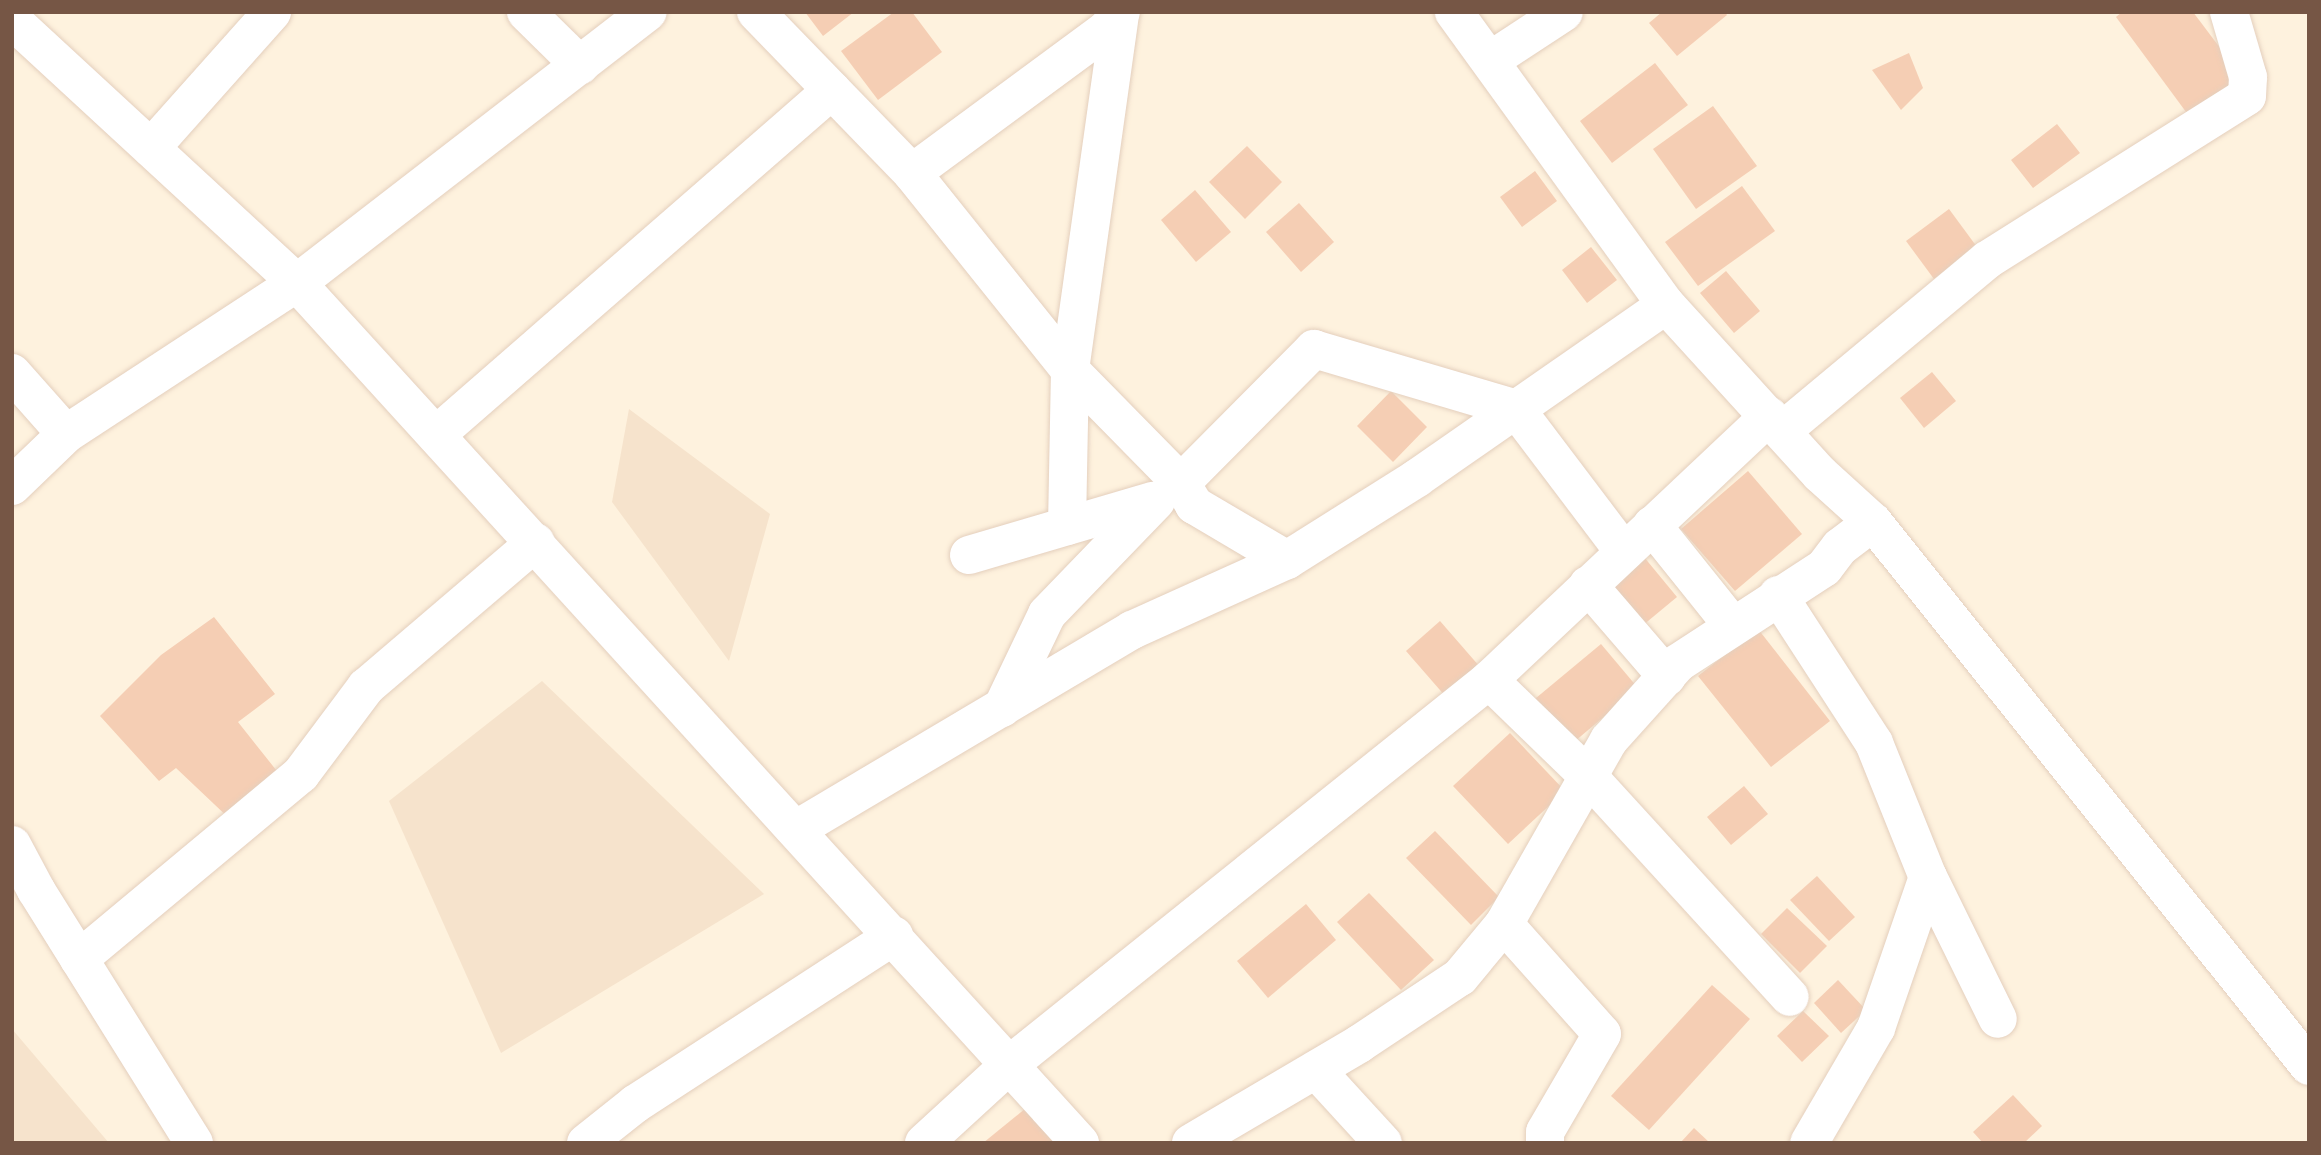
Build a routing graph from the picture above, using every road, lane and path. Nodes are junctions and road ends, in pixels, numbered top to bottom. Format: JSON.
{"nodes":[{"id":1,"x":271,"y":12,"type":"edge"},
{"id":2,"x":526,"y":12,"type":"edge"},
{"id":3,"x":648,"y":12,"type":"edge"},
{"id":4,"x":756,"y":12,"type":"edge"},
{"id":5,"x":1454,"y":12,"type":"edge"},
{"id":6,"x":1564,"y":12,"type":"edge"},
{"id":7,"x":2229,"y":12,"type":"edge"},
{"id":8,"x":1121,"y":13,"type":"edge"},
{"id":9,"x":12,"y":20,"type":"edge"},
{"id":10,"x":1491,"y":60,"type":"junction"},
{"id":11,"x":580,"y":65,"type":"junction"},
{"id":12,"x":832,"y":90,"type":"junction"},
{"id":13,"x":151,"y":148,"type":"junction"},
{"id":14,"x":912,"y":173,"type":"junction"},
{"id":15,"x":297,"y":283,"type":"junction"},
{"id":16,"x":1666,"y":305,"type":"junction"},
{"id":17,"x":1070,"y":370,"type":"junction"},
{"id":18,"x":12,"y":373,"type":"edge"},
{"id":19,"x":1516,"y":409,"type":"junction"},
{"id":20,"x":1775,"y":424,"type":"junction"},
{"id":21,"x":66,"y":434,"type":"junction"},
{"id":22,"x":436,"y":435,"type":"junction"},
{"id":23,"x":12,"y":486,"type":"edge"},
{"id":24,"x":1177,"y":496,"type":"junction"},
{"id":25,"x":1873,"y":522,"type":"junction"},
{"id":26,"x":1652,"y":525,"type":"junction"},
{"id":27,"x":1067,"y":526,"type":"junction"},
{"id":28,"x":536,"y":542,"type":"junction"},
{"id":29,"x":1624,"y":552,"type":"junction"},
{"id":30,"x":969,"y":555,"type":"dead end"},
{"id":31,"x":1287,"y":560,"type":"junction"},
{"id":32,"x":1588,"y":585,"type":"junction"},
{"id":33,"x":1778,"y":595,"type":"junction"},
{"id":34,"x":1732,"y":625,"type":"junction"},
{"id":35,"x":1667,"y":677,"type":"junction"},
{"id":36,"x":1489,"y":680,"type":"junction"},
{"id":37,"x":1002,"y":708,"type":"junction"},
{"id":38,"x":1588,"y":776,"type":"junction"},
{"id":39,"x":797,"y":829,"type":"junction"},
{"id":40,"x":12,"y":845,"type":"edge"},
{"id":41,"x":1928,"y":877,"type":"junction"},
{"id":42,"x":1504,"y":923,"type":"junction"},
{"id":43,"x":894,"y":936,"type":"junction"},
{"id":44,"x":79,"y":959,"type":"junction"},
{"id":45,"x":1790,"y":997,"type":"dead end"},
{"id":46,"x":1998,"y":1019,"type":"dead end"},
{"id":47,"x":1009,"y":1065,"type":"junction"},
{"id":48,"x":2309,"y":1066,"type":"edge"},
{"id":49,"x":1316,"y":1070,"type":"junction"},
{"id":50,"x":194,"y":1143,"type":"edge"},
{"id":51,"x":586,"y":1143,"type":"edge"},
{"id":52,"x":924,"y":1143,"type":"edge"},
{"id":53,"x":1080,"y":1143,"type":"edge"},
{"id":54,"x":1191,"y":1143,"type":"edge"},
{"id":55,"x":1384,"y":1143,"type":"edge"},
{"id":56,"x":1545,"y":1143,"type":"edge"},
{"id":57,"x":1809,"y":1143,"type":"edge"}],
"edges":[{"from":1,"to":13,"type":"street"},
{"from":2,"to":11,"type":"street"},
{"from":3,"to":11,"type":"street"},
{"from":4,"to":12,"type":"street"},
{"from":5,"to":10,"type":"street"},
{"from":6,"to":10,"type":"street"},
{"from":7,"to":20,"type":"street"},
{"from":8,"to":14,"type":"street"},
{"from":8,"to":17,"type":"street"},
{"from":9,"to":13,"type":"street"},
{"from":10,"to":16,"type":"street"},
{"from":11,"to":15,"type":"street"},
{"from":12,"to":14,"type":"street"},
{"from":12,"to":22,"type":"street"},
{"from":13,"to":15,"type":"street"},
{"from":14,"to":17,"type":"street"},
{"from":15,"to":21,"type":"street"},
{"from":15,"to":22,"type":"street"},
{"from":16,"to":19,"type":"street"},
{"from":16,"to":20,"type":"street"},
{"from":17,"to":24,"type":"street"},
{"from":17,"to":27,"type":"street"},
{"from":18,"to":21,"type":"street"},
{"from":19,"to":24,"type":"street"},
{"from":19,"to":29,"type":"street"},
{"from":19,"to":31,"type":"street"},
{"from":20,"to":25,"type":"street"},
{"from":20,"to":26,"type":"street"},
{"from":21,"to":23,"type":"street"},
{"from":22,"to":28,"type":"street"},
{"from":24,"to":27,"type":"street"},
{"from":24,"to":31,"type":"street"},
{"from":24,"to":37,"type":"street"},
{"from":25,"to":33,"type":"street"},
{"from":25,"to":48,"type":"street"},
{"from":26,"to":29,"type":"street"},
{"from":26,"to":34,"type":"street"},
{"from":27,"to":30,"type":"street"},
{"from":28,"to":39,"type":"street"},
{"from":28,"to":44,"type":"street"},
{"from":29,"to":32,"type":"street"},
{"from":31,"to":37,"type":"street"},
{"from":32,"to":35,"type":"street"},
{"from":32,"to":36,"type":"street"},
{"from":33,"to":34,"type":"street"},
{"from":33,"to":41,"type":"street"},
{"from":34,"to":35,"type":"street"},
{"from":35,"to":38,"type":"street"},
{"from":36,"to":38,"type":"street"},
{"from":36,"to":47,"type":"street"},
{"from":37,"to":39,"type":"street"},
{"from":38,"to":42,"type":"street"},
{"from":38,"to":45,"type":"street"},
{"from":39,"to":43,"type":"street"},
{"from":40,"to":44,"type":"street"},
{"from":41,"to":46,"type":"street"},
{"from":41,"to":57,"type":"street"},
{"from":42,"to":49,"type":"street"},
{"from":42,"to":56,"type":"street"},
{"from":43,"to":47,"type":"street"},
{"from":43,"to":51,"type":"street"},
{"from":44,"to":50,"type":"street"},
{"from":47,"to":52,"type":"street"},
{"from":47,"to":53,"type":"street"},
{"from":49,"to":54,"type":"street"},
{"from":49,"to":55,"type":"street"}]}
